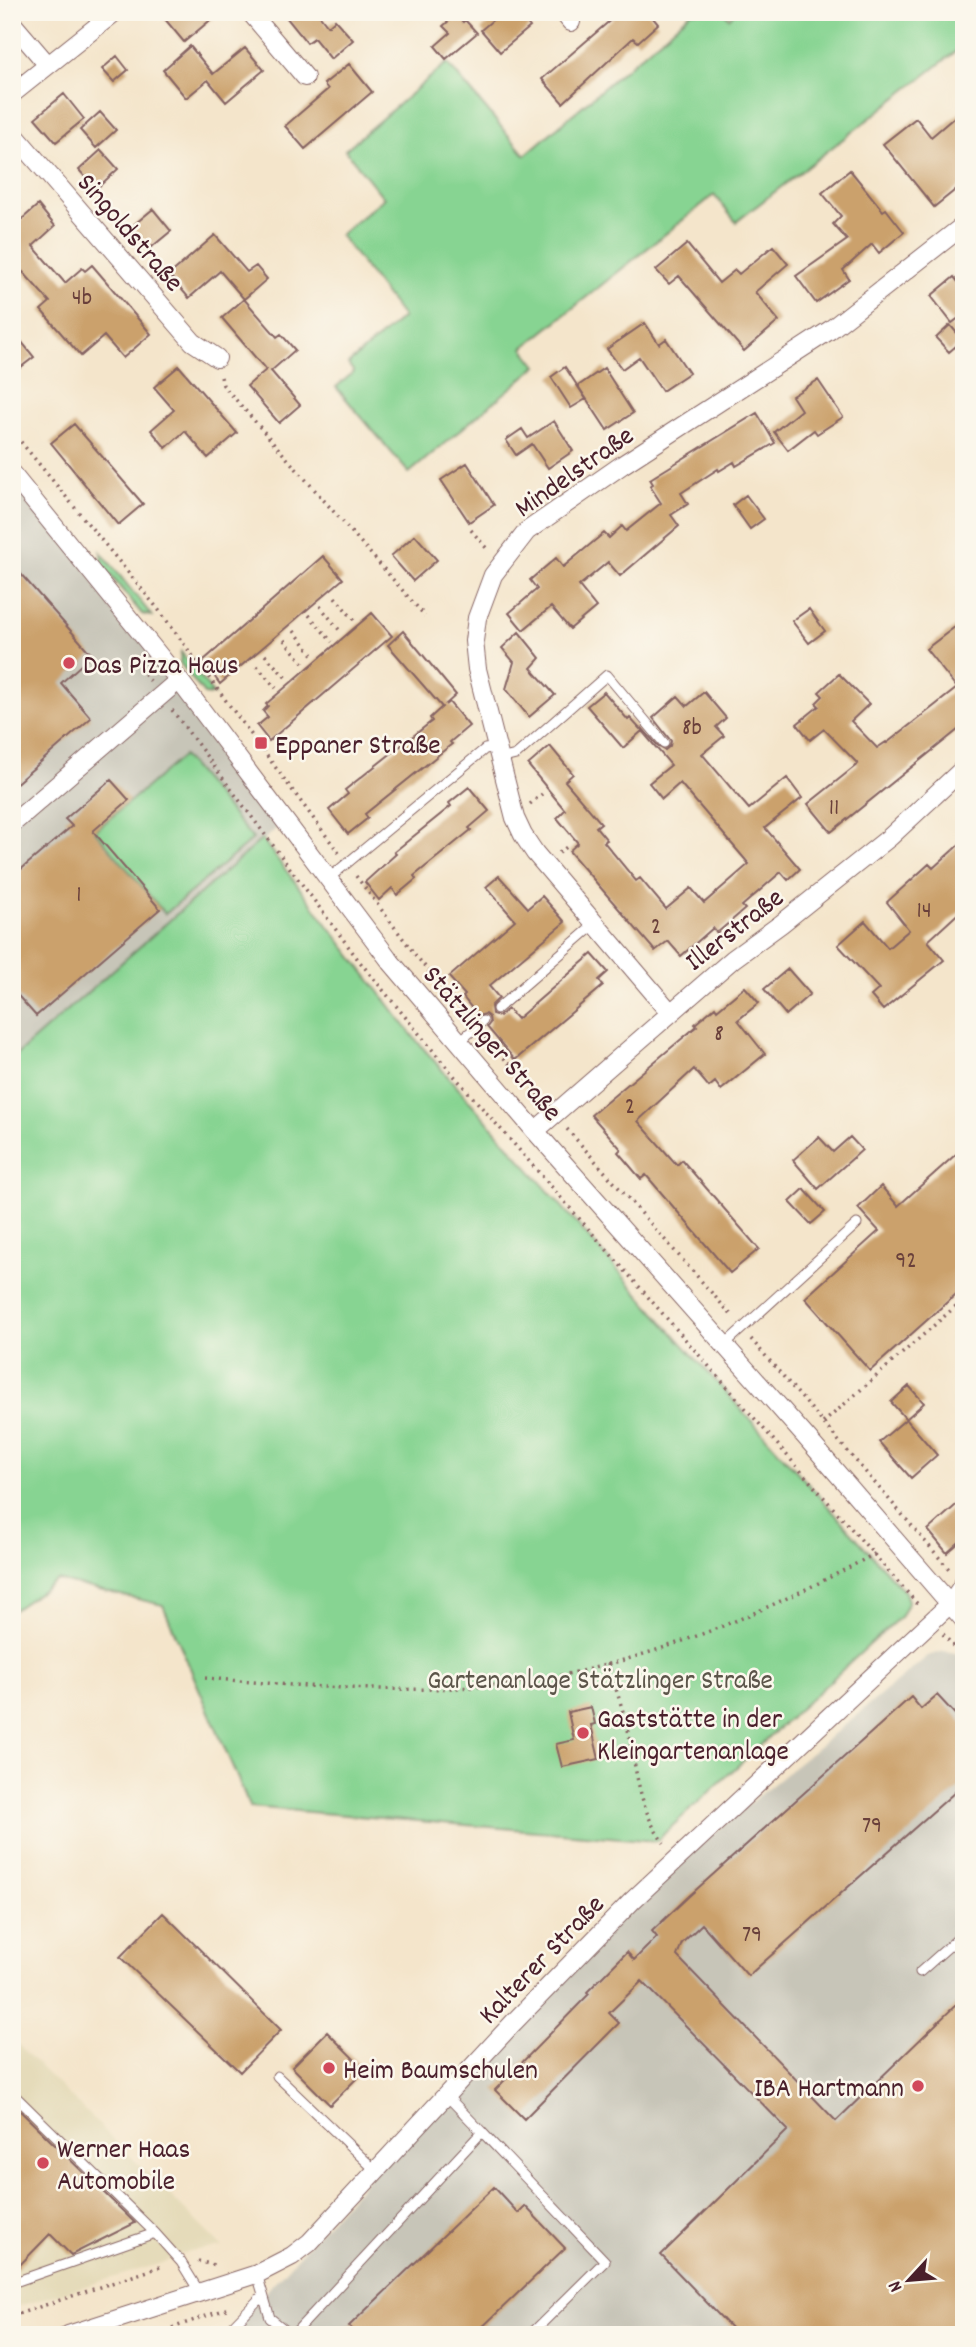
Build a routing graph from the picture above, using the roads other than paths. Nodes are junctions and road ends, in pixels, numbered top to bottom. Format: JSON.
{"nodes":[{"id":1,"x":115,"y":12,"type":"edge"},
{"id":2,"x":250,"y":12,"type":"edge"},
{"id":3,"x":12,"y":23,"type":"edge"},
{"id":4,"x":48,"y":65,"type":"junction"},
{"id":5,"x":305,"y":76,"type":"dead end"},
{"id":6,"x":12,"y":94,"type":"edge"},
{"id":7,"x":12,"y":132,"type":"edge"},
{"id":8,"x":964,"y":225,"type":"edge"},
{"id":9,"x":217,"y":358,"type":"road end"},
{"id":10,"x":12,"y":474,"type":"edge"},
{"id":11,"x":179,"y":680,"type":"junction"},
{"id":12,"x":664,"y":743,"type":"dead end"},
{"id":13,"x":499,"y":753,"type":"junction"},
{"id":14,"x":964,"y":768,"type":"edge"},
{"id":15,"x":12,"y":824,"type":"edge"},
{"id":16,"x":328,"y":879,"type":"junction"},
{"id":17,"x":595,"y":924,"type":"junction"},
{"id":18,"x":497,"y":1009,"type":"dead end"},
{"id":19,"x":670,"y":1012,"type":"junction"},
{"id":20,"x":483,"y":1021,"type":"dead end"},
{"id":21,"x":459,"y":1042,"type":"junction"},
{"id":22,"x":535,"y":1130,"type":"junction"},
{"id":23,"x":857,"y":1224,"type":"dead end"},
{"id":24,"x":723,"y":1345,"type":"junction"},
{"id":25,"x":964,"y":1583,"type":"edge"},
{"id":26,"x":950,"y":1604,"type":"junction"},
{"id":27,"x":964,"y":1620,"type":"edge"},
{"id":28,"x":964,"y":1933,"type":"edge"},
{"id":29,"x":920,"y":1972,"type":"dead end"},
{"id":30,"x":276,"y":2076,"type":"dead end"},
{"id":31,"x":12,"y":2093,"type":"edge"},
{"id":32,"x":446,"y":2095,"type":"junction"},
{"id":33,"x":482,"y":2132,"type":"junction"},
{"id":34,"x":375,"y":2170,"type":"junction"},
{"id":35,"x":155,"y":2233,"type":"junction"},
{"id":36,"x":257,"y":2274,"type":"junction"},
{"id":37,"x":12,"y":2283,"type":"edge"},
{"id":38,"x":200,"y":2293,"type":"junction"},
{"id":39,"x":263,"y":2295,"type":"junction"},
{"id":40,"x":68,"y":2335,"type":"edge"},
{"id":41,"x":224,"y":2335,"type":"edge"},
{"id":42,"x":292,"y":2335,"type":"edge"},
{"id":43,"x":530,"y":2335,"type":"edge"}],
"edges":[{"from":1,"to":4,"type":"street"},
{"from":2,"to":5,"type":"street"},
{"from":3,"to":4,"type":"street"},
{"from":4,"to":6,"type":"street"},
{"from":7,"to":9,"type":"street","name":"Singoldstraße"},
{"from":8,"to":13,"type":"street","name":"Mindelstraße"},
{"from":10,"to":11,"type":"street","name":"Stätzlinger Straße"},
{"from":11,"to":15,"type":"street"},
{"from":11,"to":16,"type":"street","name":"Stätzlinger Straße"},
{"from":12,"to":13,"type":"lane"},
{"from":13,"to":16,"type":"lane"},
{"from":13,"to":17,"type":"street","name":"Mindelstraße"},
{"from":14,"to":19,"type":"street","name":"Illerstraße"},
{"from":16,"to":21,"type":"street","name":"Stätzlinger Straße"},
{"from":17,"to":18,"type":"lane"},
{"from":17,"to":19,"type":"street","name":"Mindelstraße"},
{"from":19,"to":22,"type":"street","name":"Illerstraße"},
{"from":20,"to":21,"type":"lane"},
{"from":21,"to":22,"type":"street","name":"Stätzlinger Straße"},
{"from":22,"to":24,"type":"street","name":"Stätzlinger Straße"},
{"from":23,"to":24,"type":"lane"},
{"from":24,"to":26,"type":"street","name":"Stätzlinger Straße"},
{"from":25,"to":26,"type":"street","name":"Kalterer Straße"},
{"from":26,"to":27,"type":"street","name":"Stätzlinger Straße"},
{"from":26,"to":32,"type":"street","name":"Kalterer Straße"},
{"from":28,"to":29,"type":"lane"},
{"from":30,"to":34,"type":"lane"},
{"from":31,"to":35,"type":"lane"},
{"from":32,"to":33,"type":"lane"},
{"from":32,"to":34,"type":"street","name":"Kalterer Straße"},
{"from":33,"to":42,"type":"lane"},
{"from":33,"to":43,"type":"lane"},
{"from":34,"to":36,"type":"street","name":"Kalterer Straße"},
{"from":35,"to":37,"type":"lane"},
{"from":35,"to":38,"type":"lane"},
{"from":36,"to":38,"type":"street","name":"Kalterer Straße"},
{"from":36,"to":39,"type":"lane"},
{"from":38,"to":40,"type":"street","name":"Kalterer Straße"},
{"from":39,"to":41,"type":"lane"},
{"from":39,"to":42,"type":"lane"}]}
